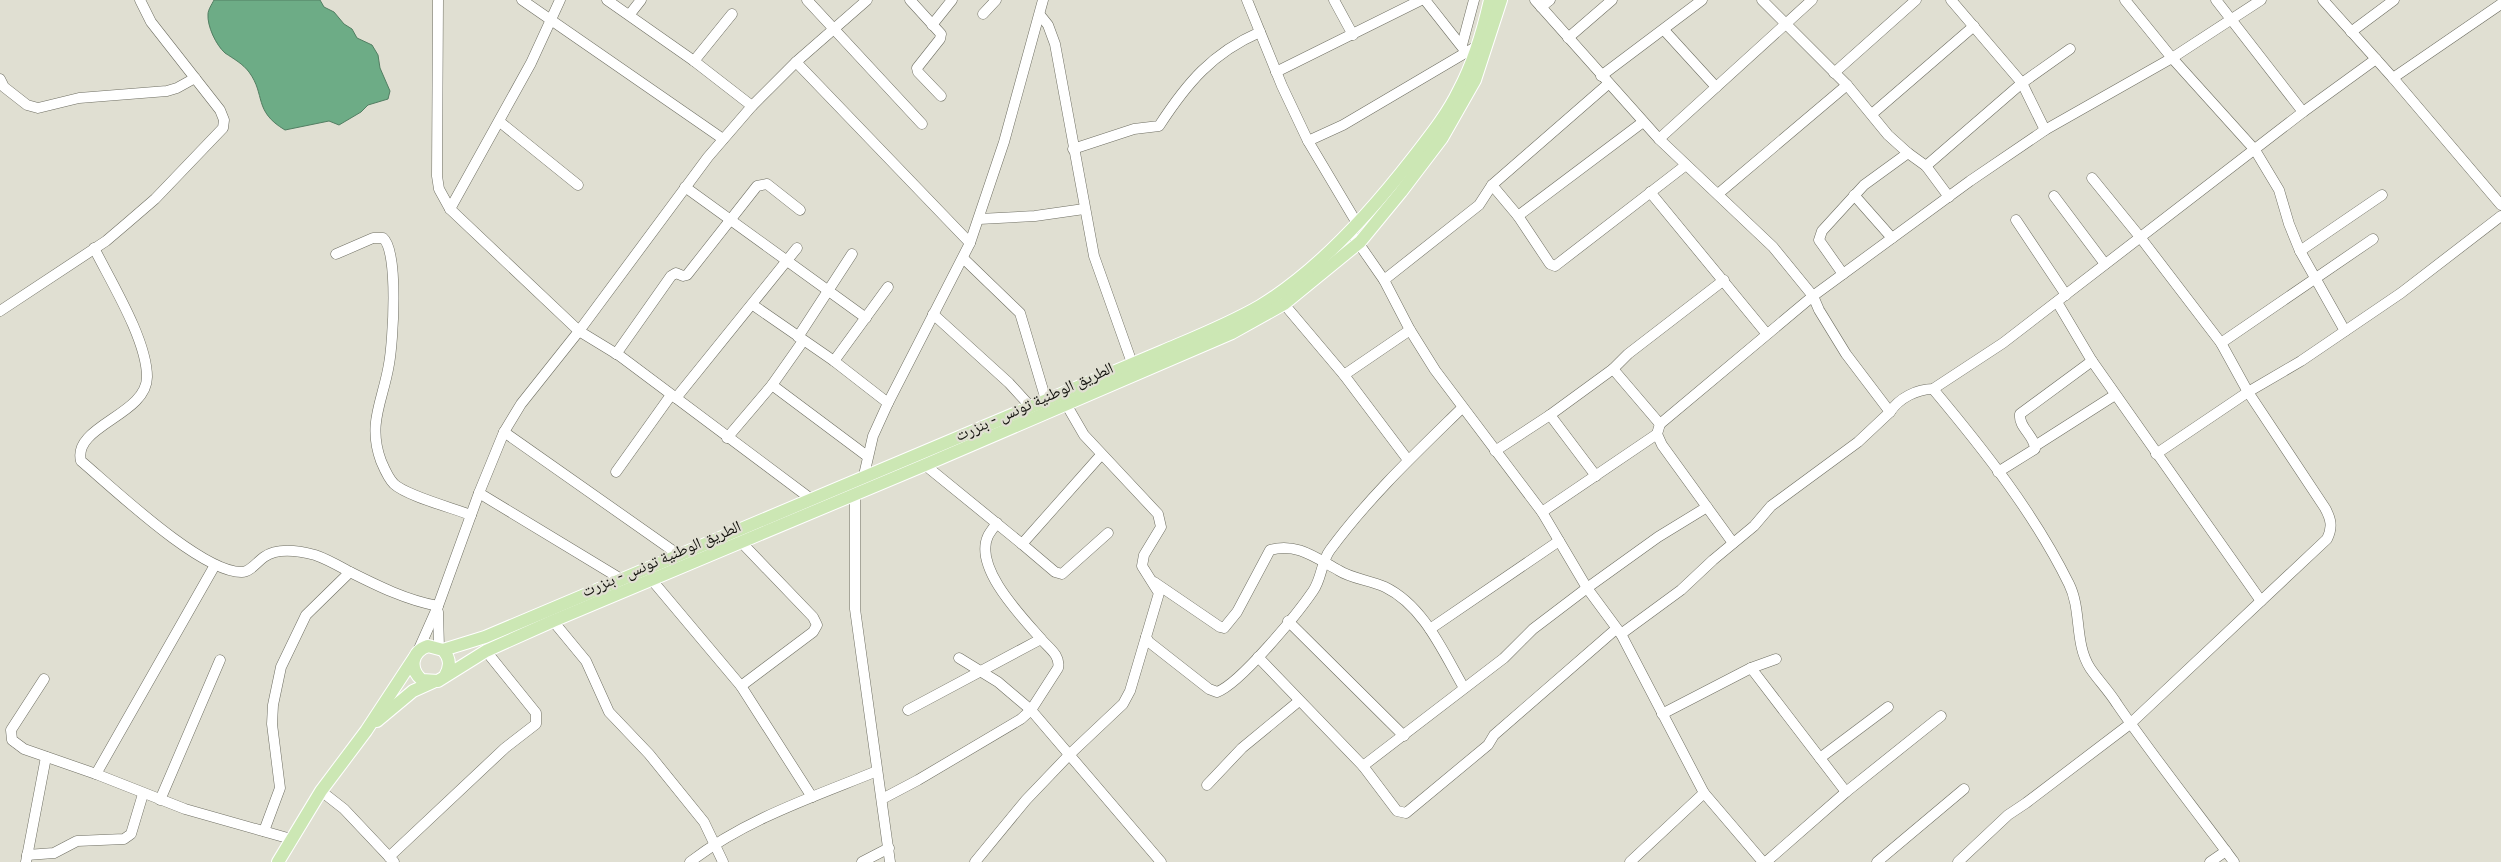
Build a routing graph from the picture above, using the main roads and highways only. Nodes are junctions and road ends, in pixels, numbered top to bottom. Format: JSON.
{"nodes":[{"id":1,"x":1490,"y":0,"type":"edge"},
{"id":2,"x":1501,"y":0,"type":"edge"},
{"id":3,"x":441,"y":648,"type":"junction"},
{"id":4,"x":417,"y":654,"type":"junction"},
{"id":5,"x":445,"y":676,"type":"junction"},
{"id":6,"x":433,"y":682,"type":"junction"},
{"id":7,"x":366,"y":731,"type":"junction"},
{"id":8,"x":278,"y":862,"type":"edge"}],
"edges":[{"from":1,"to":3,"type":"main road","name":"الطريق الوطنية تونس - بنزرت"},
{"from":2,"to":5,"type":"main road","name":"الطريق الوطنية تونس - بنزرت"},
{"from":3,"to":4,"type":"main road"},
{"from":3,"to":5,"type":"main road"},
{"from":4,"to":6,"type":"main road"},
{"from":4,"to":7,"type":"main road"},
{"from":5,"to":6,"type":"main road"},
{"from":6,"to":7,"type":"main road"},
{"from":7,"to":8,"type":"main road"}]}
